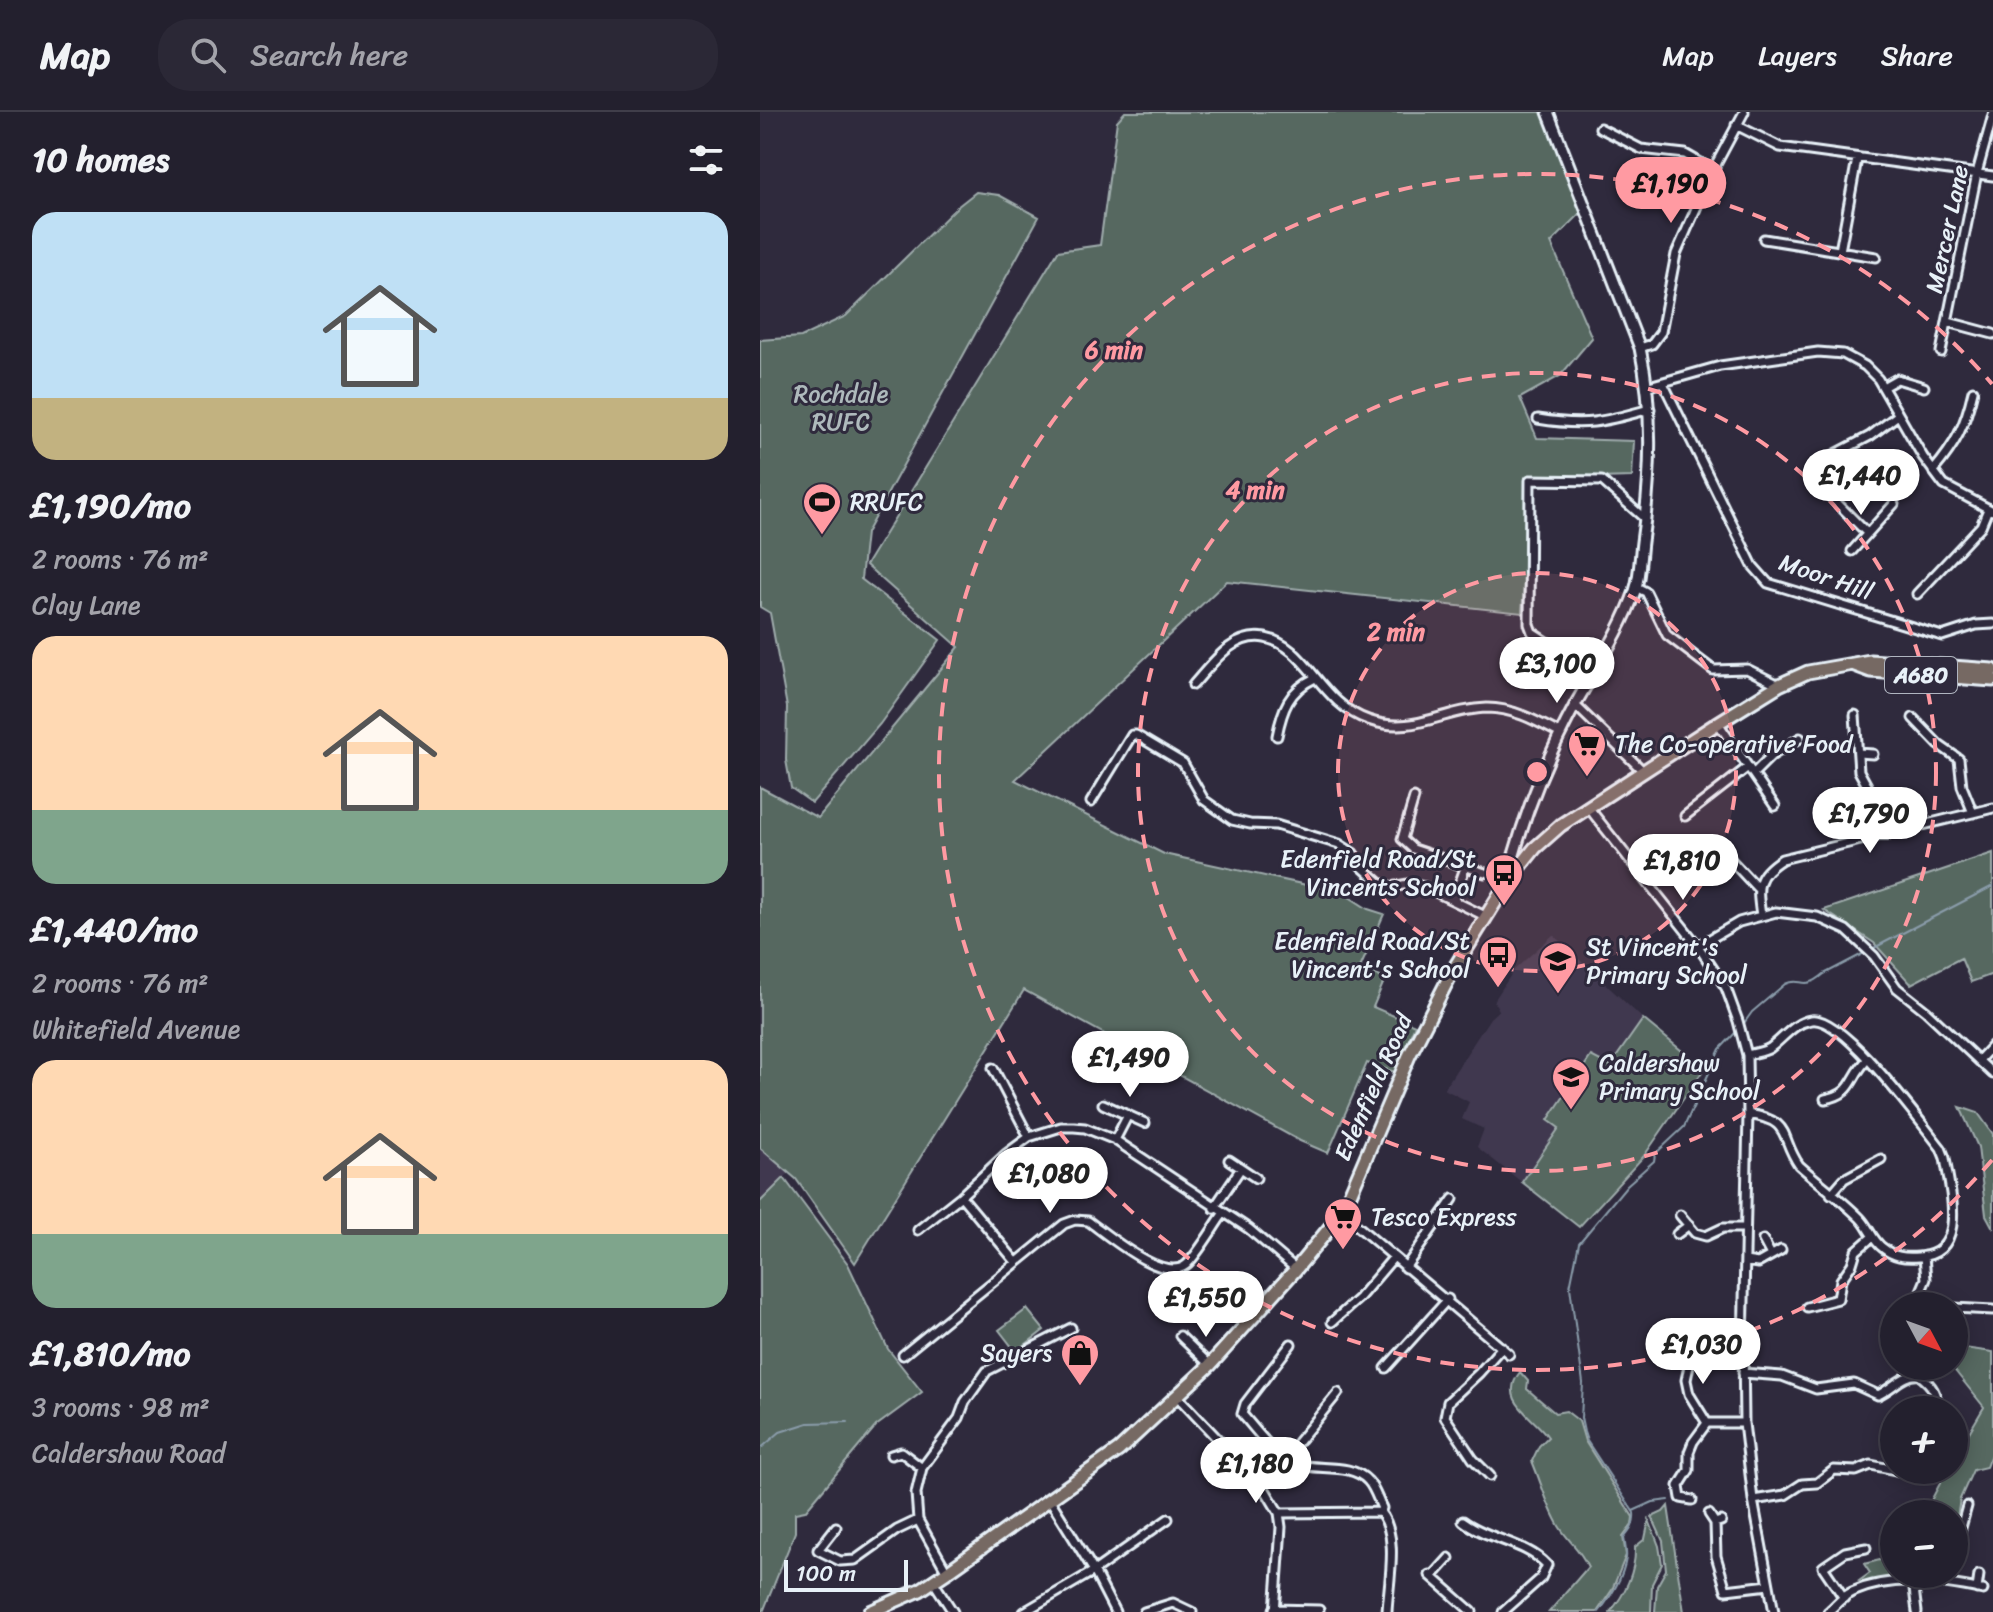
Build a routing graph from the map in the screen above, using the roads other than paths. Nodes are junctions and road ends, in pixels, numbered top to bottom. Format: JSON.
{"nodes":[{"id":1,"x":1548,"y":112,"type":"edge"},
{"id":2,"x":1744,"y":112,"type":"edge"},
{"id":3,"x":1993,"y":115,"type":"edge"},
{"id":4,"x":1736,"y":125,"type":"junction"},
{"id":5,"x":1600,"y":128,"type":"dead end"},
{"id":6,"x":1857,"y":159,"type":"junction"},
{"id":7,"x":1713,"y":170,"type":"junction"},
{"id":8,"x":1977,"y":173,"type":"junction"},
{"id":9,"x":1993,"y":176,"type":"edge"},
{"id":10,"x":1764,"y":239,"type":"dead end"},
{"id":11,"x":1840,"y":251,"type":"junction"},
{"id":12,"x":1876,"y":257,"type":"dead end"},
{"id":13,"x":1948,"y":322,"type":"junction"},
{"id":14,"x":1993,"y":334,"type":"edge"},
{"id":15,"x":1640,"y":348,"type":"junction"},
{"id":16,"x":1941,"y":352,"type":"dead end"},
{"id":17,"x":1663,"y":383,"type":"junction"},
{"id":18,"x":1649,"y":386,"type":"junction"},
{"id":19,"x":1883,"y":387,"type":"junction"},
{"id":20,"x":1924,"y":387,"type":"dead end"},
{"id":21,"x":1973,"y":391,"type":"dead end"},
{"id":22,"x":1650,"y":409,"type":"junction"},
{"id":23,"x":1898,"y":415,"type":"junction"},
{"id":24,"x":1538,"y":419,"type":"dead end"},
{"id":25,"x":1933,"y":471,"type":"junction"},
{"id":26,"x":1894,"y":504,"type":"dead end"},
{"id":27,"x":1991,"y":510,"type":"edge"},
{"id":28,"x":1645,"y":519,"type":"junction"},
{"id":29,"x":1867,"y":533,"type":"junction"},
{"id":30,"x":1852,"y":551,"type":"dead end"},
{"id":31,"x":1636,"y":587,"type":"junction"},
{"id":32,"x":1917,"y":594,"type":"dead end"},
{"id":33,"x":1993,"y":624,"type":"edge"},
{"id":34,"x":1993,"y":670,"type":"edge"},
{"id":35,"x":1951,"y":672,"type":"junction"},
{"id":36,"x":1594,"y":673,"type":"junction"},
{"id":37,"x":1315,"y":678,"type":"junction"},
{"id":38,"x":1993,"y":680,"type":"edge"},
{"id":39,"x":1193,"y":685,"type":"dead end"},
{"id":40,"x":1779,"y":685,"type":"junction"},
{"id":41,"x":1575,"y":705,"type":"junction"},
{"id":42,"x":1855,"y":715,"type":"dead end"},
{"id":43,"x":1913,"y":718,"type":"dead end"},
{"id":44,"x":1718,"y":723,"type":"junction"},
{"id":45,"x":1561,"y":734,"type":"junction"},
{"id":46,"x":1277,"y":736,"type":"dead end"},
{"id":47,"x":1800,"y":738,"type":"dead end"},
{"id":48,"x":1858,"y":753,"type":"junction"},
{"id":49,"x":1873,"y":754,"type":"dead end"},
{"id":50,"x":1642,"y":770,"type":"junction"},
{"id":51,"x":1751,"y":770,"type":"junction"},
{"id":52,"x":1414,"y":798,"type":"dead end"},
{"id":53,"x":1091,"y":802,"type":"dead end"},
{"id":54,"x":1587,"y":805,"type":"junction"},
{"id":55,"x":1775,"y":806,"type":"dead end"},
{"id":56,"x":1993,"y":808,"type":"edge"},
{"id":57,"x":1973,"y":813,"type":"junction"},
{"id":58,"x":1685,"y":816,"type":"dead end"},
{"id":59,"x":1520,"y":834,"type":"junction"},
{"id":60,"x":1887,"y":835,"type":"junction"},
{"id":61,"x":1535,"y":848,"type":"junction"},
{"id":62,"x":1681,"y":857,"type":"dead end"},
{"id":63,"x":1465,"y":868,"type":"junction"},
{"id":64,"x":1485,"y":873,"type":"dead end"},
{"id":65,"x":1507,"y":883,"type":"junction"},
{"id":66,"x":1757,"y":888,"type":"junction"},
{"id":67,"x":1454,"y":899,"type":"junction"},
{"id":68,"x":1485,"y":916,"type":"junction"},
{"id":69,"x":1761,"y":916,"type":"junction"},
{"id":70,"x":1698,"y":946,"type":"junction"},
{"id":71,"x":1993,"y":1045,"type":"edge"},
{"id":72,"x":1747,"y":1055,"type":"junction"},
{"id":73,"x":1868,"y":1059,"type":"junction"},
{"id":74,"x":1979,"y":1060,"type":"junction"},
{"id":75,"x":993,"y":1068,"type":"dead end"},
{"id":76,"x":1993,"y":1074,"type":"edge"},
{"id":77,"x":1825,"y":1099,"type":"dead end"},
{"id":78,"x":1103,"y":1104,"type":"dead end"},
{"id":79,"x":1748,"y":1114,"type":"junction"},
{"id":80,"x":1128,"y":1115,"type":"junction"},
{"id":81,"x":1145,"y":1123,"type":"dead end"},
{"id":82,"x":1029,"y":1137,"type":"junction"},
{"id":83,"x":1115,"y":1140,"type":"junction"},
{"id":84,"x":1881,"y":1159,"type":"dead end"},
{"id":85,"x":1229,"y":1160,"type":"dead end"},
{"id":86,"x":1869,"y":1166,"type":"junction"},
{"id":87,"x":1241,"y":1168,"type":"junction"},
{"id":88,"x":1873,"y":1175,"type":"dead end"},
{"id":89,"x":1256,"y":1178,"type":"dead end"},
{"id":90,"x":1831,"y":1194,"type":"junction"},
{"id":91,"x":961,"y":1196,"type":"junction"},
{"id":92,"x":1453,"y":1199,"type":"dead end"},
{"id":93,"x":1214,"y":1208,"type":"junction"},
{"id":94,"x":1342,"y":1213,"type":"junction"},
{"id":95,"x":1223,"y":1214,"type":"junction"},
{"id":96,"x":1680,"y":1215,"type":"dead end"},
{"id":97,"x":1689,"y":1225,"type":"junction"},
{"id":98,"x":1745,"y":1228,"type":"junction"},
{"id":99,"x":918,"y":1230,"type":"dead end"},
{"id":100,"x":1677,"y":1234,"type":"dead end"},
{"id":101,"x":1872,"y":1237,"type":"junction"},
{"id":102,"x":1763,"y":1240,"type":"dead end"},
{"id":103,"x":1781,"y":1250,"type":"dead end"},
{"id":104,"x":1771,"y":1255,"type":"junction"},
{"id":105,"x":1924,"y":1256,"type":"junction"},
{"id":106,"x":1393,"y":1258,"type":"junction"},
{"id":107,"x":1745,"y":1261,"type":"junction"},
{"id":108,"x":1016,"y":1262,"type":"junction"},
{"id":109,"x":1405,"y":1268,"type":"junction"},
{"id":110,"x":1296,"y":1269,"type":"junction"},
{"id":111,"x":1921,"y":1292,"type":"edge"},
{"id":112,"x":1448,"y":1299,"type":"junction"},
{"id":113,"x":1838,"y":1299,"type":"junction"},
{"id":114,"x":1846,"y":1304,"type":"dead end"},
{"id":115,"x":1807,"y":1307,"type":"dead end"},
{"id":116,"x":1968,"y":1309,"type":"edge"},
{"id":117,"x":1993,"y":1310,"type":"edge"},
{"id":118,"x":1332,"y":1322,"type":"dead end"},
{"id":119,"x":1071,"y":1328,"type":"dead end"},
{"id":120,"x":1692,"y":1330,"type":"dead end"},
{"id":121,"x":1180,"y":1336,"type":"dead end"},
{"id":122,"x":1291,"y":1344,"type":"dead end"},
{"id":123,"x":1502,"y":1347,"type":"junction"},
{"id":124,"x":1509,"y":1354,"type":"dead end"},
{"id":125,"x":903,"y":1355,"type":"dead end"},
{"id":126,"x":1210,"y":1365,"type":"junction"},
{"id":127,"x":1386,"y":1368,"type":"dead end"},
{"id":128,"x":1743,"y":1373,"type":"junction"},
{"id":129,"x":1338,"y":1393,"type":"dead end"},
{"id":130,"x":1177,"y":1396,"type":"junction"},
{"id":131,"x":1883,"y":1396,"type":"edge"},
{"id":132,"x":1937,"y":1396,"type":"edge"},
{"id":133,"x":1880,"y":1398,"type":"edge"},
{"id":134,"x":1707,"y":1423,"type":"junction"},
{"id":135,"x":1744,"y":1423,"type":"junction"},
{"id":136,"x":891,"y":1455,"type":"dead end"},
{"id":137,"x":1285,"y":1458,"type":"junction"},
{"id":138,"x":1880,"y":1467,"type":"edge"},
{"id":139,"x":922,"y":1468,"type":"junction"},
{"id":140,"x":1490,"y":1476,"type":"dead end"},
{"id":141,"x":1050,"y":1500,"type":"junction"},
{"id":142,"x":1692,"y":1500,"type":"dead end"},
{"id":143,"x":1753,"y":1500,"type":"junction"},
{"id":144,"x":1380,"y":1512,"type":"junction"},
{"id":145,"x":1279,"y":1513,"type":"junction"},
{"id":146,"x":1709,"y":1514,"type":"dead end"},
{"id":147,"x":1168,"y":1519,"type":"dead end"},
{"id":148,"x":918,"y":1520,"type":"junction"},
{"id":149,"x":1463,"y":1521,"type":"dead end"},
{"id":150,"x":836,"y":1527,"type":"dead end"},
{"id":151,"x":1866,"y":1548,"type":"dead end"},
{"id":152,"x":1449,"y":1558,"type":"dead end"},
{"id":153,"x":1094,"y":1571,"type":"junction"},
{"id":154,"x":947,"y":1572,"type":"junction"},
{"id":155,"x":1979,"y":1575,"type":"dead end"},
{"id":156,"x":933,"y":1581,"type":"junction"},
{"id":157,"x":1769,"y":1585,"type":"junction"},
{"id":158,"x":1880,"y":1585,"type":"edge"},
{"id":159,"x":1968,"y":1585,"type":"edge"},
{"id":160,"x":1914,"y":1588,"type":"edge"},
{"id":161,"x":1844,"y":1598,"type":"junction"},
{"id":162,"x":1319,"y":1610,"type":"dead end"},
{"id":163,"x":1274,"y":1611,"type":"edge"},
{"id":164,"x":1505,"y":1611,"type":"edge"},
{"id":165,"x":870,"y":1612,"type":"edge"},
{"id":166,"x":953,"y":1612,"type":"edge"},
{"id":167,"x":1024,"y":1612,"type":"edge"},
{"id":168,"x":1115,"y":1612,"type":"edge"},
{"id":169,"x":1144,"y":1612,"type":"edge"},
{"id":170,"x":1192,"y":1612,"type":"edge"},
{"id":171,"x":1387,"y":1612,"type":"edge"},
{"id":172,"x":1472,"y":1612,"type":"edge"},
{"id":173,"x":1774,"y":1612,"type":"edge"},
{"id":174,"x":1828,"y":1612,"type":"edge"},
{"id":175,"x":1917,"y":1612,"type":"edge"}],
"edges":[{"from":1,"to":15,"type":"street"},
{"from":2,"to":4,"type":"street"},
{"from":3,"to":8,"type":"street","name":"Mercer Lane"},
{"from":4,"to":6,"type":"street"},
{"from":4,"to":7,"type":"street"},
{"from":5,"to":7,"type":"street"},
{"from":6,"to":8,"type":"street"},
{"from":6,"to":11,"type":"street"},
{"from":7,"to":15,"type":"street"},
{"from":8,"to":9,"type":"street"},
{"from":8,"to":13,"type":"street","name":"Mercer Lane"},
{"from":10,"to":11,"type":"street"},
{"from":11,"to":12,"type":"street"},
{"from":13,"to":14,"type":"street"},
{"from":13,"to":16,"type":"street","name":"Mercer Lane"},
{"from":15,"to":18,"type":"street"},
{"from":17,"to":18,"type":"street"},
{"from":17,"to":19,"type":"street"},
{"from":17,"to":33,"type":"street","name":"Moor Hill"},
{"from":18,"to":22,"type":"street"},
{"from":19,"to":20,"type":"street"},
{"from":19,"to":23,"type":"street"},
{"from":21,"to":25,"type":"street"},
{"from":22,"to":24,"type":"street"},
{"from":22,"to":28,"type":"street"},
{"from":23,"to":25,"type":"street"},
{"from":23,"to":29,"type":"street"},
{"from":25,"to":27,"type":"street"},
{"from":26,"to":29,"type":"street"},
{"from":27,"to":32,"type":"street"},
{"from":28,"to":31,"type":"street"},
{"from":28,"to":36,"type":"street"},
{"from":29,"to":30,"type":"street"},
{"from":31,"to":36,"type":"street"},
{"from":31,"to":40,"type":"street"},
{"from":34,"to":35,"type":"main road","name":"Edenfield Road","number":"A680"},
{"from":35,"to":38,"type":"main road","name":"Edenfield Road","number":"A680"},
{"from":35,"to":40,"type":"main road","name":"Edenfield Road","number":"A680"},
{"from":36,"to":41,"type":"street"},
{"from":37,"to":39,"type":"street"},
{"from":37,"to":45,"type":"street"},
{"from":37,"to":46,"type":"street"},
{"from":40,"to":44,"type":"main road","name":"Edenfield Road","number":"A680"},
{"from":41,"to":45,"type":"street"},
{"from":41,"to":50,"type":"street"},
{"from":42,"to":48,"type":"street"},
{"from":43,"to":57,"type":"street"},
{"from":44,"to":50,"type":"main road","name":"Edenfield Road","number":"A680"},
{"from":44,"to":51,"type":"street"},
{"from":45,"to":59,"type":"street"},
{"from":47,"to":51,"type":"street"},
{"from":48,"to":49,"type":"street"},
{"from":48,"to":60,"type":"street"},
{"from":50,"to":54,"type":"main road","name":"Edenfield Road","number":"A680"},
{"from":51,"to":55,"type":"street"},
{"from":51,"to":58,"type":"street"},
{"from":52,"to":63,"type":"street"},
{"from":53,"to":67,"type":"street"},
{"from":54,"to":61,"type":"main road","name":"Edenfield Road","number":"A680"},
{"from":54,"to":70,"type":"street"},
{"from":56,"to":57,"type":"street"},
{"from":57,"to":60,"type":"street"},
{"from":59,"to":61,"type":"street"},
{"from":59,"to":65,"type":"street"},
{"from":60,"to":66,"type":"street"},
{"from":61,"to":65,"type":"main road","name":"Edenfield Road","number":"A680"},
{"from":62,"to":66,"type":"street"},
{"from":63,"to":64,"type":"street"},
{"from":63,"to":67,"type":"street"},
{"from":65,"to":68,"type":"main road","name":"Edenfield Road","number":"A680"},
{"from":66,"to":69,"type":"street"},
{"from":67,"to":68,"type":"street"},
{"from":68,"to":94,"type":"main road","name":"Edenfield Road","number":"A680"},
{"from":69,"to":70,"type":"street"},
{"from":69,"to":74,"type":"street"},
{"from":70,"to":72,"type":"street"},
{"from":71,"to":74,"type":"street"},
{"from":72,"to":73,"type":"street"},
{"from":72,"to":79,"type":"street"},
{"from":73,"to":77,"type":"street"},
{"from":73,"to":105,"type":"street"},
{"from":74,"to":76,"type":"street"},
{"from":75,"to":82,"type":"street"},
{"from":78,"to":80,"type":"street"},
{"from":79,"to":90,"type":"street"},
{"from":79,"to":98,"type":"street"},
{"from":80,"to":81,"type":"street"},
{"from":80,"to":83,"type":"street"},
{"from":82,"to":83,"type":"street"},
{"from":82,"to":91,"type":"street"},
{"from":83,"to":93,"type":"street"},
{"from":84,"to":86,"type":"street"},
{"from":85,"to":87,"type":"street"},
{"from":86,"to":88,"type":"street"},
{"from":86,"to":90,"type":"street"},
{"from":87,"to":89,"type":"street"},
{"from":87,"to":93,"type":"street"},
{"from":90,"to":101,"type":"street"},
{"from":91,"to":99,"type":"street"},
{"from":91,"to":108,"type":"street"},
{"from":92,"to":109,"type":"street"},
{"from":93,"to":95,"type":"street"},
{"from":94,"to":106,"type":"street"},
{"from":94,"to":110,"type":"main road","name":"Edenfield Road","number":"A680"},
{"from":95,"to":108,"type":"street"},
{"from":95,"to":110,"type":"street"},
{"from":96,"to":97,"type":"street"},
{"from":97,"to":98,"type":"street"},
{"from":97,"to":100,"type":"street"},
{"from":98,"to":107,"type":"street"},
{"from":101,"to":105,"type":"street"},
{"from":101,"to":113,"type":"street"},
{"from":102,"to":104,"type":"street"},
{"from":103,"to":104,"type":"street"},
{"from":104,"to":107,"type":"street"},
{"from":105,"to":111,"type":"street"},
{"from":106,"to":109,"type":"street"},
{"from":106,"to":118,"type":"street"},
{"from":107,"to":128,"type":"street"},
{"from":108,"to":125,"type":"street"},
{"from":109,"to":112,"type":"street"},
{"from":110,"to":126,"type":"main road","name":"Edenfield Road","number":"A680"},
{"from":112,"to":123,"type":"street"},
{"from":112,"to":127,"type":"street"},
{"from":113,"to":114,"type":"street"},
{"from":113,"to":115,"type":"street"},
{"from":116,"to":117,"type":"street"},
{"from":119,"to":139,"type":"street"},
{"from":120,"to":134,"type":"street"},
{"from":121,"to":126,"type":"street"},
{"from":122,"to":137,"type":"street"},
{"from":123,"to":124,"type":"street"},
{"from":123,"to":140,"type":"street"},
{"from":126,"to":130,"type":"main road","name":"Edenfield Road","number":"A680"},
{"from":128,"to":133,"type":"street"},
{"from":128,"to":135,"type":"street"},
{"from":129,"to":137,"type":"street"},
{"from":130,"to":141,"type":"main road","name":"Edenfield Road","number":"A680"},
{"from":130,"to":145,"type":"street"},
{"from":131,"to":132,"type":"street"},
{"from":134,"to":135,"type":"street"},
{"from":134,"to":142,"type":"street"},
{"from":135,"to":143,"type":"street"},
{"from":136,"to":139,"type":"street"},
{"from":137,"to":144,"type":"street"},
{"from":138,"to":143,"type":"street"},
{"from":139,"to":148,"type":"street"},
{"from":141,"to":153,"type":"street"},
{"from":141,"to":154,"type":"main road","name":"Edenfield Road","number":"A680"},
{"from":143,"to":157,"type":"street"},
{"from":144,"to":145,"type":"street"},
{"from":144,"to":171,"type":"street"},
{"from":145,"to":163,"type":"street"},
{"from":146,"to":157,"type":"street"},
{"from":147,"to":153,"type":"street"},
{"from":148,"to":150,"type":"street"},
{"from":148,"to":154,"type":"street"},
{"from":149,"to":164,"type":"street"},
{"from":151,"to":161,"type":"street"},
{"from":152,"to":172,"type":"street"},
{"from":153,"to":167,"type":"street"},
{"from":153,"to":168,"type":"street"},
{"from":154,"to":156,"type":"main road","name":"Edenfield Road","number":"A680"},
{"from":155,"to":159,"type":"street"},
{"from":156,"to":165,"type":"main road","name":"Edenfield Road","number":"A680"},
{"from":156,"to":166,"type":"street"},
{"from":157,"to":173,"type":"street"},
{"from":158,"to":161,"type":"street"},
{"from":160,"to":175,"type":"street"},
{"from":161,"to":174,"type":"street"},
{"from":162,"to":163,"type":"street"},
{"from":169,"to":170,"type":"street"}]}
